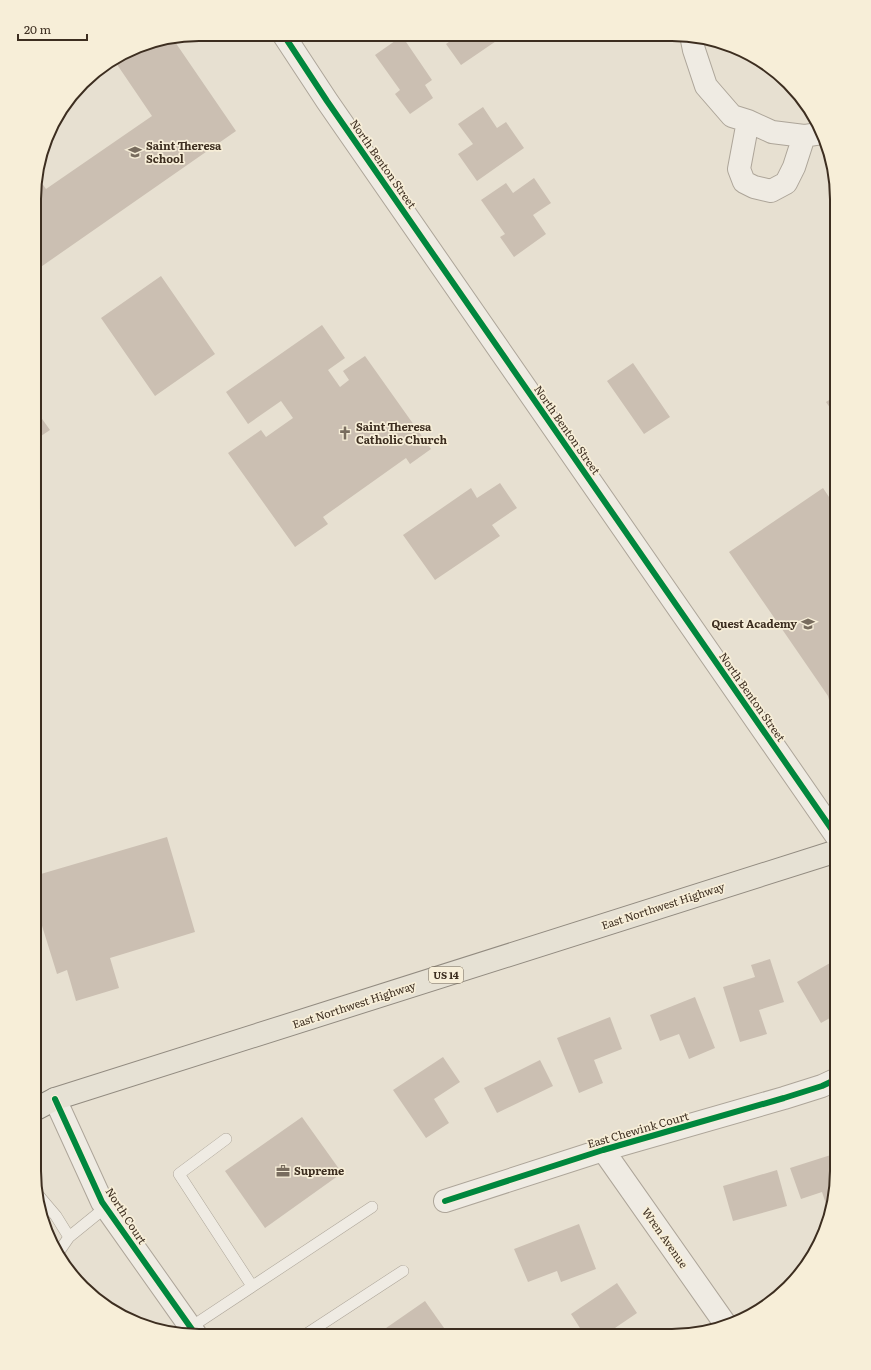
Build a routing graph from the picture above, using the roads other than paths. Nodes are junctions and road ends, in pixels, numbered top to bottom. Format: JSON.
{"nodes":[{"id":1,"x":292,"y":41,"type":"edge"},
{"id":2,"x":692,"y":42,"type":"edge"},
{"id":3,"x":748,"y":121,"type":"junction"},
{"id":4,"x":813,"y":135,"type":"edge"},
{"id":5,"x":830,"y":827,"type":"edge"},
{"id":6,"x":830,"y":853,"type":"edge"},
{"id":7,"x":830,"y":1082,"type":"edge"},
{"id":8,"x":44,"y":1099,"type":"edge"},
{"id":9,"x":226,"y":1140,"type":"dead end"},
{"id":10,"x":603,"y":1150,"type":"junction"},
{"id":11,"x":444,"y":1201,"type":"dead end"},
{"id":12,"x":44,"y":1202,"type":"edge"},
{"id":13,"x":372,"y":1206,"type":"dead end"},
{"id":14,"x":106,"y":1207,"type":"junction"},
{"id":15,"x":69,"y":1237,"type":"junction"},
{"id":16,"x":61,"y":1249,"type":"edge"},
{"id":17,"x":403,"y":1271,"type":"dead end"},
{"id":18,"x":252,"y":1286,"type":"junction"},
{"id":19,"x":723,"y":1321,"type":"edge"},
{"id":20,"x":186,"y":1329,"type":"edge"},
{"id":21,"x":192,"y":1329,"type":"edge"},
{"id":22,"x":314,"y":1329,"type":"edge"}],
"edges":[{"from":1,"to":5,"type":"street","name":"North Benton Street"},
{"from":2,"to":3,"type":"street"},
{"from":3,"to":4,"type":"street"},
{"from":3,"to":4,"type":"street"},
{"from":6,"to":8,"type":"main road","name":"East Northwest Highway","number":"US 14"},
{"from":7,"to":10,"type":"street","name":"East Chewink Court"},
{"from":8,"to":14,"type":"street","name":"North Court"},
{"from":9,"to":18,"type":"lane"},
{"from":10,"to":11,"type":"street","name":"East Chewink Court"},
{"from":10,"to":19,"type":"street","name":"Wren Avenue"},
{"from":12,"to":15,"type":"lane"},
{"from":13,"to":18,"type":"lane"},
{"from":14,"to":15,"type":"lane"},
{"from":14,"to":20,"type":"street","name":"North Court"},
{"from":15,"to":16,"type":"lane"},
{"from":17,"to":22,"type":"lane"},
{"from":18,"to":21,"type":"lane"}]}
